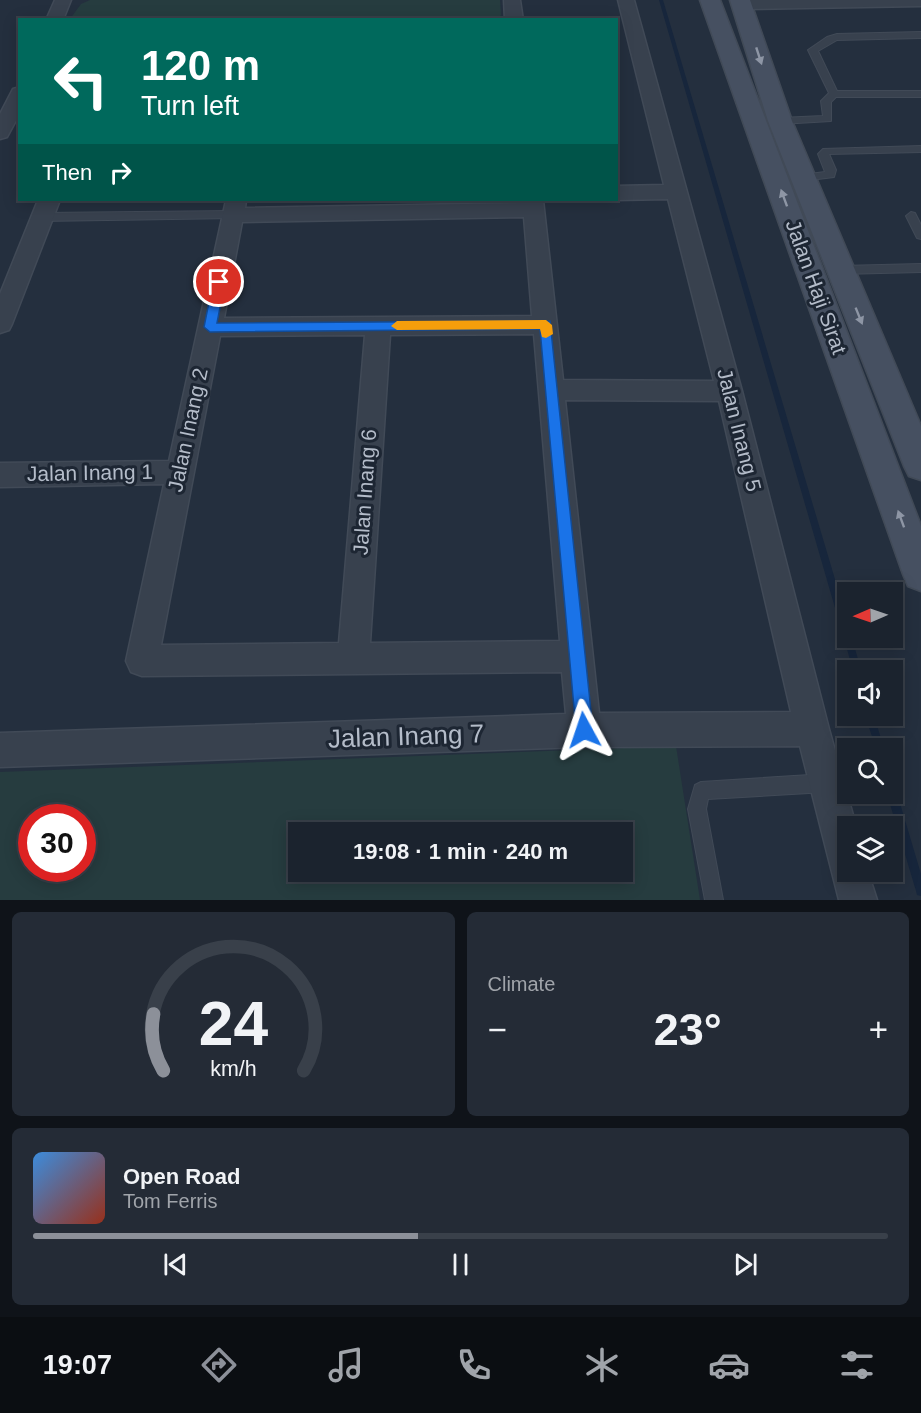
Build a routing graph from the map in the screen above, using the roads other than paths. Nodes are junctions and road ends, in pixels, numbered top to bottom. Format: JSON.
{"nodes":[{"id":1,"x":63,"y":0,"type":"edge"},
{"id":2,"x":512,"y":0,"type":"edge"},
{"id":3,"x":626,"y":0,"type":"edge"},
{"id":4,"x":702,"y":0,"type":"edge"},
{"id":5,"x":710,"y":0,"type":"edge"},
{"id":6,"x":857,"y":1,"type":"edge"},
{"id":7,"x":741,"y":2,"type":"edge"},
{"id":8,"x":800,"y":2,"type":"edge"},
{"id":9,"x":921,"y":2,"type":"edge"},
{"id":10,"x":55,"y":18,"type":"edge"},
{"id":11,"x":514,"y":18,"type":"edge"},
{"id":12,"x":921,"y":35,"type":"edge"},
{"id":13,"x":626,"y":37,"type":"edge"},
{"id":14,"x":726,"y":42,"type":"junction"},
{"id":15,"x":834,"y":94,"type":"junction"},
{"id":16,"x":921,"y":94,"type":"edge"},
{"id":17,"x":18,"y":97,"type":"edge"},
{"id":18,"x":780,"y":121,"type":"junction"},
{"id":19,"x":0,"y":134,"type":"edge"},
{"id":20,"x":921,"y":149,"type":"edge"},
{"id":21,"x":802,"y":178,"type":"junction"},
{"id":22,"x":677,"y":192,"type":"junction"},
{"id":23,"x":618,"y":193,"type":"edge"},
{"id":24,"x":534,"y":205,"type":"edge"},
{"id":25,"x":418,"y":206,"type":"edge"},
{"id":26,"x":235,"y":207,"type":"edge"},
{"id":27,"x":45,"y":208,"type":"edge"},
{"id":28,"x":911,"y":216,"type":"dead end"},
{"id":29,"x":921,"y":235,"type":"edge"},
{"id":30,"x":921,"y":268,"type":"edge"},
{"id":31,"x":841,"y":270,"type":"junction"},
{"id":32,"x":0,"y":324,"type":"edge"},
{"id":33,"x":546,"y":325,"type":"junction"},
{"id":34,"x":378,"y":326,"type":"junction"},
{"id":35,"x":210,"y":327,"type":"junction"},
{"id":36,"x":552,"y":390,"type":"junction"},
{"id":37,"x":729,"y":391,"type":"junction"},
{"id":38,"x":921,"y":466,"type":"edge"},
{"id":39,"x":180,"y":472,"type":"junction"},
{"id":40,"x":0,"y":475,"type":"edge"},
{"id":41,"x":921,"y":574,"type":"edge"},
{"id":42,"x":578,"y":656,"type":"junction"},
{"id":43,"x":353,"y":659,"type":"junction"},
{"id":44,"x":812,"y":729,"type":"junction"},
{"id":45,"x":584,"y":730,"type":"junction"},
{"id":46,"x":0,"y":750,"type":"edge"},
{"id":47,"x":826,"y":783,"type":"junction"},
{"id":48,"x":837,"y":822,"type":"edge"},
{"id":49,"x":853,"y":882,"type":"edge"},
{"id":50,"x":714,"y":900,"type":"edge"},
{"id":51,"x":858,"y":900,"type":"edge"}],
"edges":[{"from":1,"to":10,"type":"street"},
{"from":2,"to":11,"type":"street"},
{"from":3,"to":13,"type":"street","name":"Jalan Inang 5"},
{"from":4,"to":14,"type":"main road"},
{"from":5,"to":14,"type":"main road","name":"Jalan Haji Sirat"},
{"from":6,"to":8,"type":"street"},
{"from":6,"to":9,"type":"street"},
{"from":7,"to":8,"type":"street"},
{"from":7,"to":18,"type":"main road","name":"Jalan Haji Sirat","one_way":true},
{"from":12,"to":15,"type":"lane"},
{"from":13,"to":22,"type":"street","name":"Jalan Inang 5"},
{"from":41,"to":14,"type":"main road","name":"Jalan Haji Sirat","one_way":true},
{"from":15,"to":16,"type":"lane"},
{"from":15,"to":18,"type":"lane"},
{"from":17,"to":19,"type":"street"},
{"from":18,"to":21,"type":"main road","name":"Jalan Haji Sirat"},
{"from":20,"to":21,"type":"lane"},
{"from":21,"to":31,"type":"main road","name":"Jalan Haji Sirat"},
{"from":22,"to":23,"type":"street"},
{"from":22,"to":37,"type":"street","name":"Jalan Inang 5"},
{"from":24,"to":25,"type":"street"},
{"from":24,"to":33,"type":"street"},
{"from":25,"to":26,"type":"street"},
{"from":26,"to":27,"type":"lane"},
{"from":26,"to":35,"type":"street","name":"Jalan Inang 2"},
{"from":27,"to":32,"type":"street"},
{"from":28,"to":29,"type":"lane"},
{"from":30,"to":31,"type":"lane"},
{"from":31,"to":38,"type":"main road","name":"Jalan Haji Sirat","one_way":true},
{"from":33,"to":34,"type":"street"},
{"from":33,"to":36,"type":"street"},
{"from":34,"to":35,"type":"street"},
{"from":34,"to":43,"type":"street","name":"Jalan Inang 6"},
{"from":35,"to":39,"type":"street","name":"Jalan Inang 2"},
{"from":36,"to":37,"type":"street"},
{"from":36,"to":42,"type":"street"},
{"from":37,"to":44,"type":"street","name":"Jalan Inang 5"},
{"from":39,"to":40,"type":"street","name":"Jalan Inang 1"},
{"from":39,"to":43,"type":"street","name":"Jalan Inang 2"},
{"from":42,"to":43,"type":"street"},
{"from":42,"to":45,"type":"street"},
{"from":44,"to":45,"type":"street","name":"Jalan Inang 7"},
{"from":44,"to":47,"type":"street","name":"Jalan Inang 5"},
{"from":45,"to":46,"type":"street","name":"Jalan Inang 7"},
{"from":47,"to":48,"type":"street","name":"Jalan Inang 5"},
{"from":47,"to":50,"type":"lane"},
{"from":49,"to":51,"type":"street"}]}
